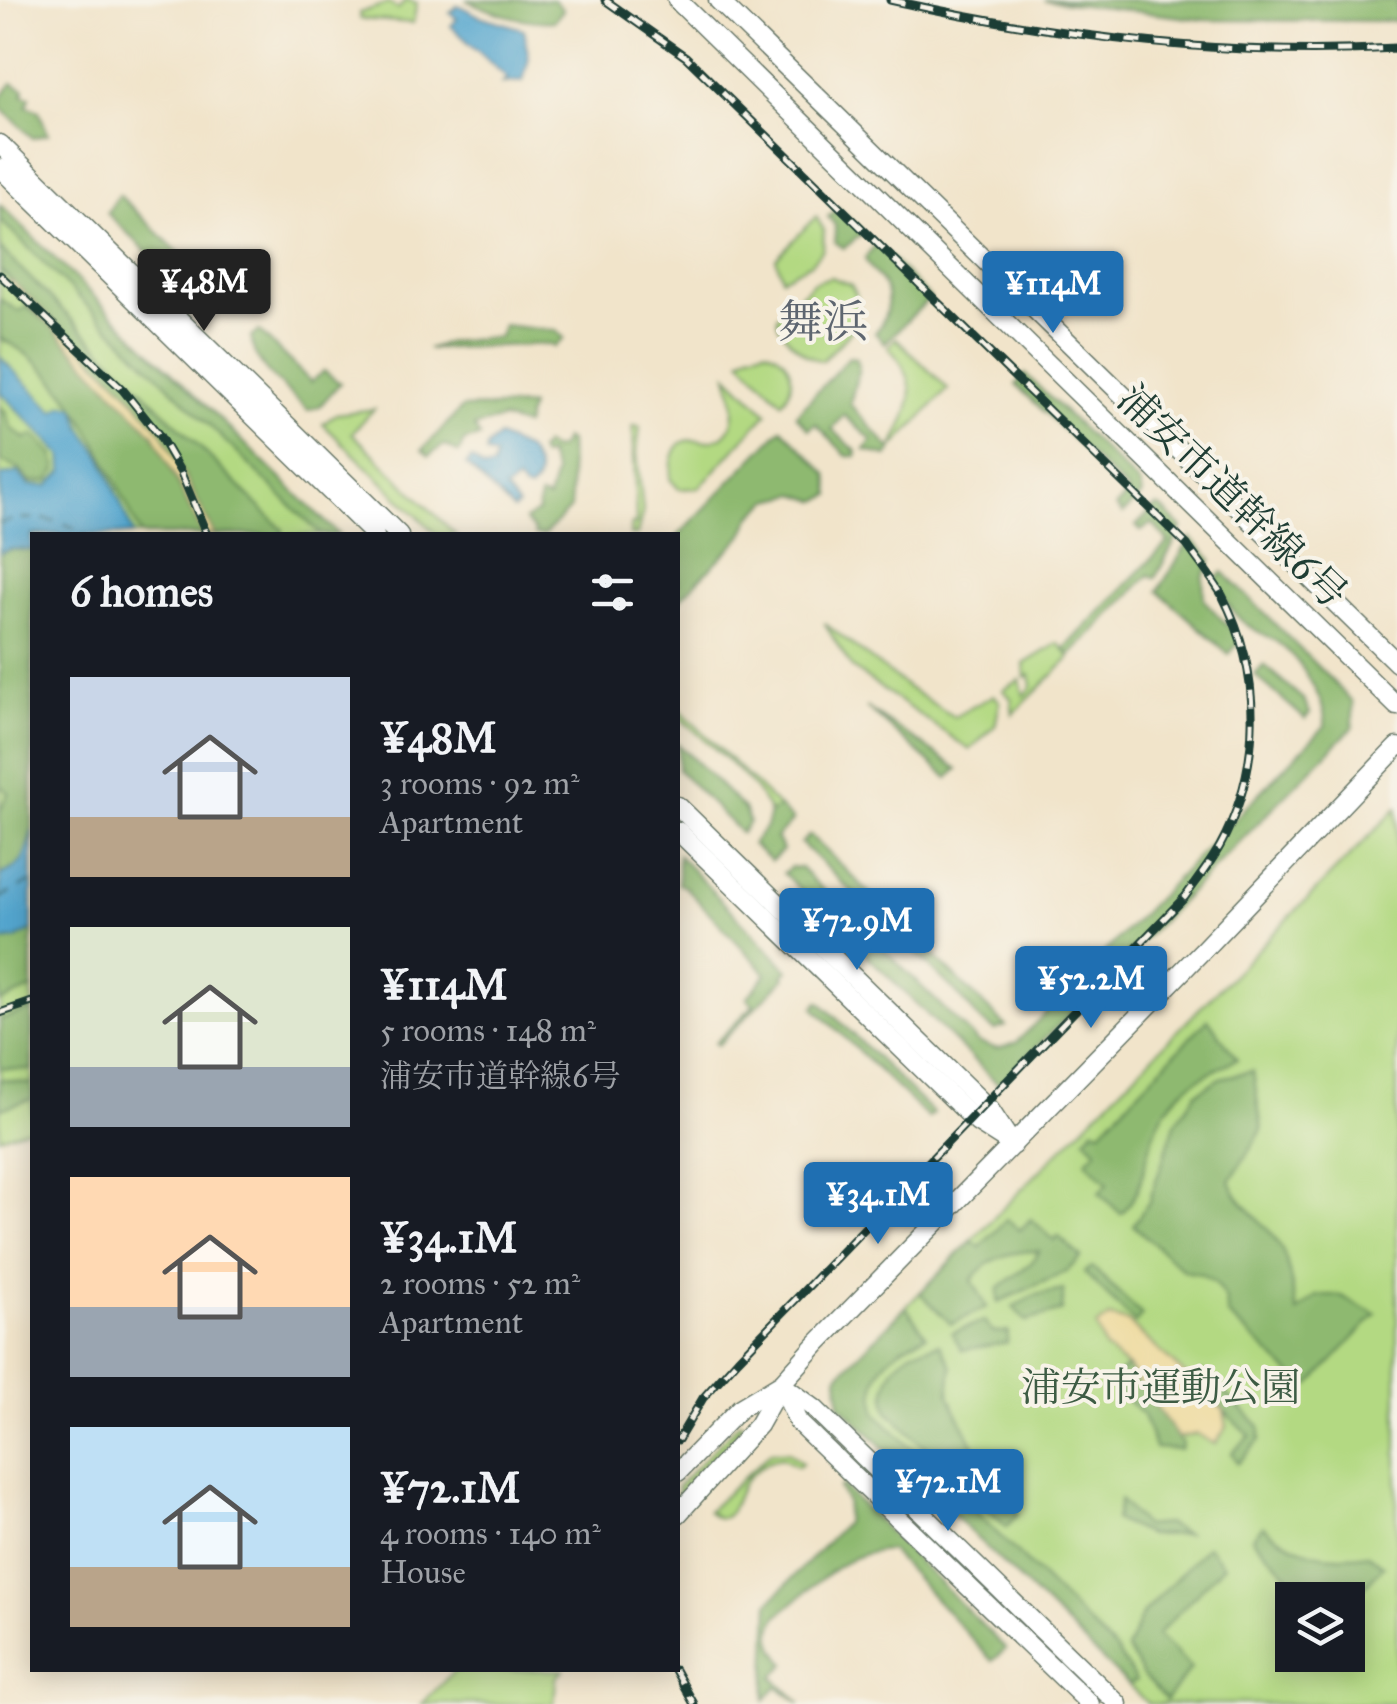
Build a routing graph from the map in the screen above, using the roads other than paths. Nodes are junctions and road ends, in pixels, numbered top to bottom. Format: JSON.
{"nodes":[{"id":1,"x":677,"y":0,"type":"edge"},
{"id":2,"x":718,"y":0,"type":"edge"},
{"id":3,"x":0,"y":144,"type":"edge"},
{"id":4,"x":0,"y":168,"type":"edge"},
{"id":5,"x":373,"y":532,"type":"edge"},
{"id":6,"x":396,"y":532,"type":"edge"},
{"id":7,"x":1397,"y":662,"type":"edge"},
{"id":8,"x":1397,"y":706,"type":"edge"},
{"id":9,"x":1397,"y":746,"type":"edge"},
{"id":10,"x":680,"y":808,"type":"edge"},
{"id":11,"x":680,"y":833,"type":"edge"},
{"id":12,"x":1013,"y":1145,"type":"junction"},
{"id":13,"x":780,"y":1384,"type":"junction"},
{"id":14,"x":680,"y":1470,"type":"edge"},
{"id":15,"x":680,"y":1512,"type":"edge"},
{"id":16,"x":1090,"y":1704,"type":"edge"},
{"id":17,"x":1118,"y":1704,"type":"edge"}],
"edges":[{"from":1,"to":8,"type":"street","name":"浦安市道幹線6号"},
{"from":2,"to":7,"type":"street","name":"浦安市道幹線6号"},
{"from":3,"to":6,"type":"street"},
{"from":4,"to":5,"type":"street"},
{"from":9,"to":12,"type":"street"},
{"from":10,"to":12,"type":"street"},
{"from":11,"to":12,"type":"street"},
{"from":12,"to":13,"type":"street"},
{"from":13,"to":14,"type":"street"},
{"from":13,"to":15,"type":"street"},
{"from":13,"to":16,"type":"street"},
{"from":13,"to":17,"type":"street"}]}
